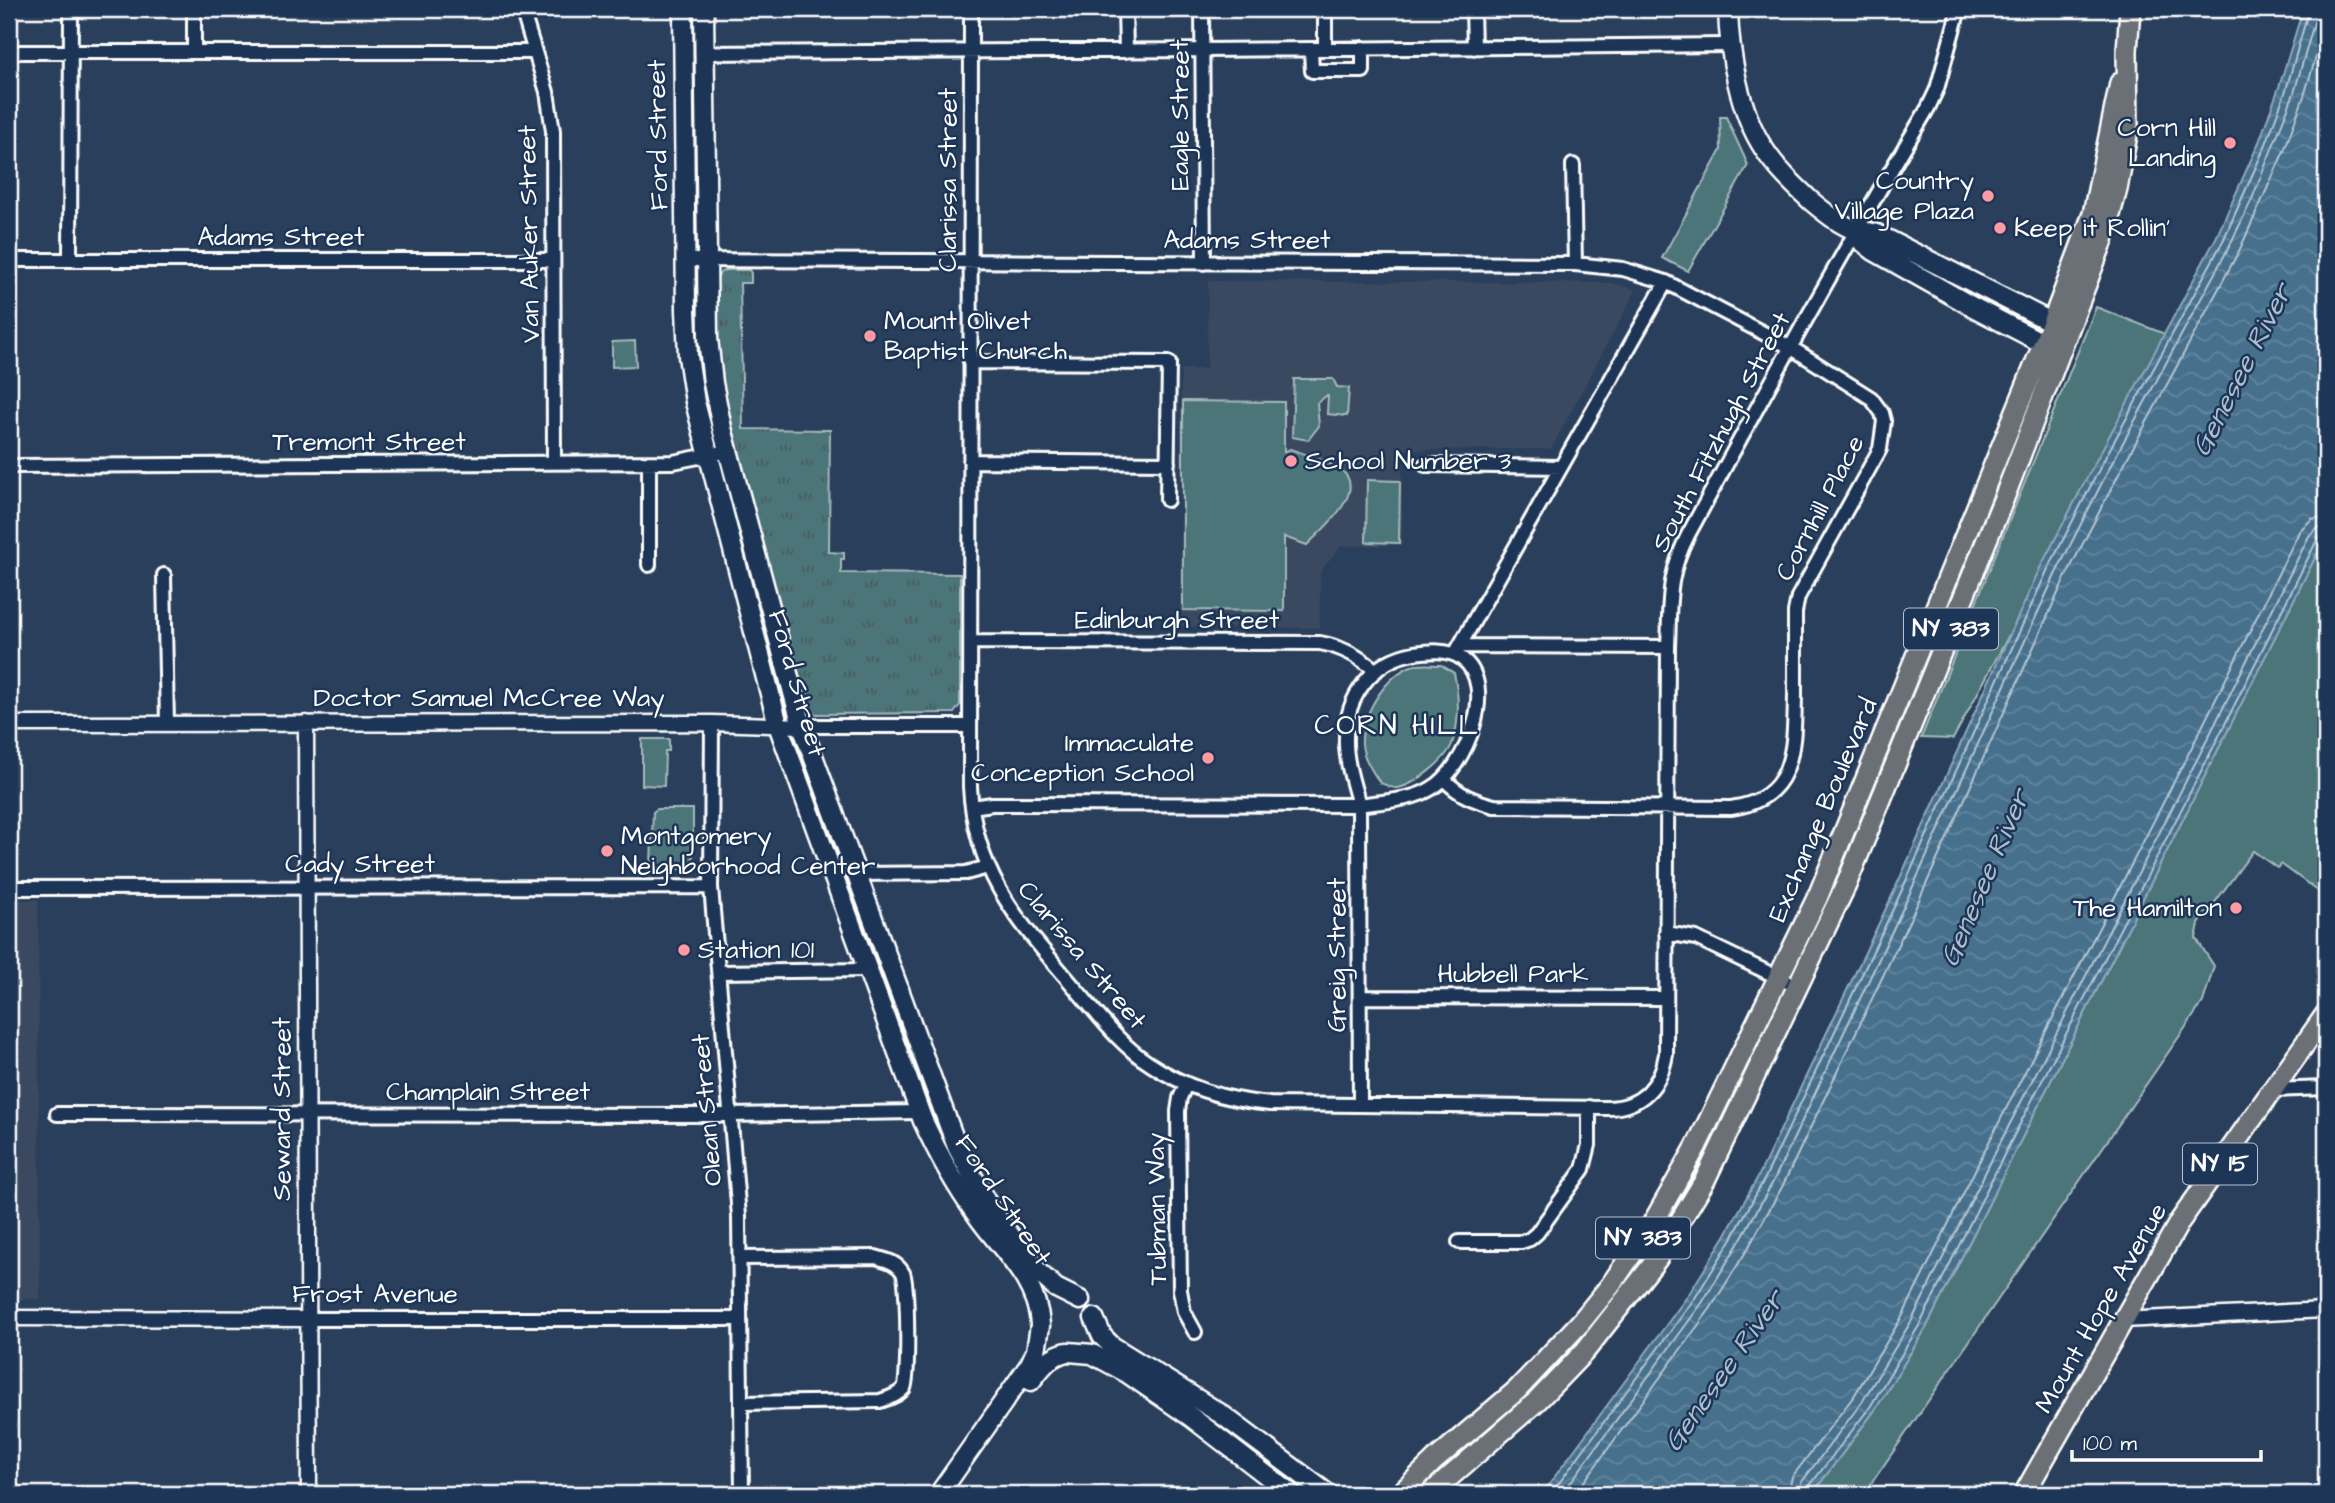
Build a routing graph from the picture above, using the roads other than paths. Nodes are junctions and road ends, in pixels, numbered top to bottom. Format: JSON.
{"nodes":[{"id":1,"x":71,"y":9,"type":"edge"},
{"id":2,"x":194,"y":9,"type":"edge"},
{"id":3,"x":522,"y":9,"type":"edge"},
{"id":4,"x":682,"y":9,"type":"edge"},
{"id":5,"x":704,"y":9,"type":"edge"},
{"id":6,"x":971,"y":9,"type":"edge"},
{"id":7,"x":1125,"y":9,"type":"edge"},
{"id":8,"x":1202,"y":9,"type":"edge"},
{"id":9,"x":1325,"y":9,"type":"edge"},
{"id":10,"x":1473,"y":9,"type":"edge"},
{"id":11,"x":1728,"y":9,"type":"edge"},
{"id":12,"x":1959,"y":9,"type":"edge"},
{"id":13,"x":2130,"y":9,"type":"edge"},
{"id":14,"x":1729,"y":45,"type":"junction"},
{"id":15,"x":1363,"y":48,"type":"junction"},
{"id":16,"x":1474,"y":48,"type":"junction"},
{"id":17,"x":1318,"y":49,"type":"junction"},
{"id":18,"x":1202,"y":50,"type":"junction"},
{"id":19,"x":71,"y":51,"type":"junction"},
{"id":20,"x":194,"y":51,"type":"junction"},
{"id":21,"x":1126,"y":51,"type":"junction"},
{"id":22,"x":9,"y":52,"type":"edge"},
{"id":23,"x":535,"y":52,"type":"junction"},
{"id":24,"x":705,"y":52,"type":"junction"},
{"id":25,"x":971,"y":52,"type":"junction"},
{"id":26,"x":1573,"y":165,"type":"dead end"},
{"id":27,"x":1855,"y":230,"type":"junction"},
{"id":28,"x":9,"y":260,"type":"edge"},
{"id":29,"x":70,"y":260,"type":"junction"},
{"id":30,"x":553,"y":260,"type":"junction"},
{"id":31,"x":685,"y":260,"type":"junction"},
{"id":32,"x":707,"y":260,"type":"junction"},
{"id":33,"x":970,"y":261,"type":"junction"},
{"id":34,"x":1204,"y":263,"type":"junction"},
{"id":35,"x":1575,"y":264,"type":"junction"},
{"id":36,"x":1666,"y":282,"type":"junction"},
{"id":37,"x":2060,"y":327,"type":"junction"},
{"id":38,"x":1790,"y":347,"type":"junction"},
{"id":39,"x":2052,"y":348,"type":"junction"},
{"id":40,"x":970,"y":362,"type":"junction"},
{"id":41,"x":729,"y":451,"type":"junction"},
{"id":42,"x":708,"y":457,"type":"junction"},
{"id":43,"x":970,"y":461,"type":"junction"},
{"id":44,"x":554,"y":463,"type":"junction"},
{"id":45,"x":649,"y":463,"type":"junction"},
{"id":46,"x":1168,"y":463,"type":"junction"},
{"id":47,"x":1425,"y":465,"type":"dead end"},
{"id":48,"x":9,"y":466,"type":"edge"},
{"id":49,"x":1561,"y":467,"type":"junction"},
{"id":50,"x":1167,"y":500,"type":"dead end"},
{"id":51,"x":649,"y":565,"type":"dead end"},
{"id":52,"x":164,"y":575,"type":"dead end"},
{"id":53,"x":970,"y":642,"type":"junction"},
{"id":54,"x":1668,"y":647,"type":"junction"},
{"id":55,"x":1457,"y":650,"type":"junction"},
{"id":56,"x":1376,"y":671,"type":"junction"},
{"id":57,"x":167,"y":723,"type":"junction"},
{"id":58,"x":306,"y":723,"type":"junction"},
{"id":59,"x":712,"y":723,"type":"junction"},
{"id":60,"x":9,"y":724,"type":"edge"},
{"id":61,"x":778,"y":725,"type":"junction"},
{"id":62,"x":802,"y":726,"type":"junction"},
{"id":63,"x":970,"y":726,"type":"junction"},
{"id":64,"x":1444,"y":779,"type":"junction"},
{"id":65,"x":1359,"y":805,"type":"junction"},
{"id":66,"x":972,"y":807,"type":"junction"},
{"id":67,"x":1667,"y":807,"type":"junction"},
{"id":68,"x":988,"y":867,"type":"junction"},
{"id":69,"x":855,"y":874,"type":"junction"},
{"id":70,"x":306,"y":886,"type":"junction"},
{"id":71,"x":711,"y":887,"type":"junction"},
{"id":72,"x":9,"y":888,"type":"edge"},
{"id":73,"x":1666,"y":933,"type":"junction"},
{"id":74,"x":867,"y":970,"type":"junction"},
{"id":75,"x":720,"y":972,"type":"junction"},
{"id":76,"x":1779,"y":978,"type":"junction"},
{"id":77,"x":1798,"y":987,"type":"junction"},
{"id":78,"x":1360,"y":997,"type":"junction"},
{"id":79,"x":1665,"y":998,"type":"junction"},
{"id":80,"x":2326,"y":1014,"type":"edge"},
{"id":81,"x":1186,"y":1084,"type":"junction"},
{"id":82,"x":2326,"y":1088,"type":"edge"},
{"id":83,"x":2273,"y":1090,"type":"junction"},
{"id":84,"x":1360,"y":1105,"type":"junction"},
{"id":85,"x":1589,"y":1107,"type":"junction"},
{"id":86,"x":920,"y":1112,"type":"junction"},
{"id":87,"x":57,"y":1114,"type":"dead end"},
{"id":88,"x":307,"y":1115,"type":"junction"},
{"id":89,"x":730,"y":1115,"type":"junction"},
{"id":90,"x":1459,"y":1242,"type":"dead end"},
{"id":91,"x":740,"y":1258,"type":"junction"},
{"id":92,"x":1080,"y":1300,"type":"junction"},
{"id":93,"x":2326,"y":1310,"type":"edge"},
{"id":94,"x":9,"y":1318,"type":"edge"},
{"id":95,"x":1094,"y":1318,"type":"junction"},
{"id":96,"x":308,"y":1319,"type":"junction"},
{"id":97,"x":740,"y":1319,"type":"junction"},
{"id":98,"x":2123,"y":1320,"type":"junction"},
{"id":99,"x":1040,"y":1325,"type":"junction"},
{"id":100,"x":1195,"y":1332,"type":"dead end"},
{"id":101,"x":1068,"y":1352,"type":"junction"},
{"id":102,"x":741,"y":1403,"type":"junction"},
{"id":103,"x":941,"y":1492,"type":"edge"},
{"id":104,"x":309,"y":1494,"type":"edge"},
{"id":105,"x":742,"y":1494,"type":"edge"},
{"id":106,"x":1291,"y":1494,"type":"edge"},
{"id":107,"x":1328,"y":1494,"type":"edge"},
{"id":108,"x":1399,"y":1494,"type":"edge"},
{"id":109,"x":1430,"y":1494,"type":"edge"},
{"id":110,"x":2024,"y":1494,"type":"edge"}],
"edges":[{"from":1,"to":19,"type":"street"},
{"from":2,"to":20,"type":"street"},
{"from":3,"to":23,"type":"street","name":"Van Auker Street"},
{"from":4,"to":31,"type":"main road","name":"Ford Street"},
{"from":5,"to":24,"type":"main road","name":"Ford Street"},
{"from":6,"to":25,"type":"street","name":"Clarissa Street"},
{"from":7,"to":21,"type":"street"},
{"from":8,"to":18,"type":"street","name":"Eagle Street"},
{"from":9,"to":17,"type":"street"},
{"from":10,"to":16,"type":"street"},
{"from":11,"to":14,"type":"main road"},
{"from":12,"to":27,"type":"street","name":"South Fitzhugh Street"},
{"from":13,"to":37,"type":"main road","name":"Exchange Boulevard","number":"NY 383"},
{"from":14,"to":16,"type":"street"},
{"from":14,"to":27,"type":"main road"},
{"from":15,"to":16,"type":"street"},
{"from":15,"to":17,"type":"street"},
{"from":15,"to":17,"type":"street"},
{"from":17,"to":18,"type":"street"},
{"from":18,"to":21,"type":"street"},
{"from":18,"to":34,"type":"street","name":"Eagle Street"},
{"from":19,"to":20,"type":"street"},
{"from":19,"to":22,"type":"street"},
{"from":19,"to":29,"type":"street"},
{"from":20,"to":23,"type":"street"},
{"from":21,"to":25,"type":"street"},
{"from":23,"to":30,"type":"street","name":"Van Auker Street"},
{"from":24,"to":25,"type":"street"},
{"from":24,"to":32,"type":"main road","name":"Ford Street"},
{"from":25,"to":33,"type":"street","name":"Clarissa Street"},
{"from":26,"to":35,"type":"street"},
{"from":27,"to":37,"type":"main road"},
{"from":27,"to":38,"type":"street","name":"South Fitzhugh Street"},
{"from":27,"to":39,"type":"main road"},
{"from":28,"to":29,"type":"street","name":"Adams Street"},
{"from":29,"to":30,"type":"street","name":"Adams Street"},
{"from":30,"to":44,"type":"street","name":"Van Auker Street"},
{"from":31,"to":32,"type":"street","name":"Adams Street"},
{"from":31,"to":42,"type":"main road","name":"Ford Street"},
{"from":32,"to":33,"type":"street","name":"Adams Street"},
{"from":32,"to":41,"type":"main road","name":"Ford Street"},
{"from":33,"to":34,"type":"street","name":"Adams Street"},
{"from":33,"to":40,"type":"street","name":"Clarissa Street"},
{"from":34,"to":35,"type":"street","name":"Adams Street"},
{"from":35,"to":36,"type":"street","name":"Adams Street"},
{"from":36,"to":38,"type":"street","name":"Adams Street"},
{"from":36,"to":49,"type":"street"},
{"from":37,"to":39,"type":"main road","name":"Exchange Boulevard","number":"NY 383"},
{"from":38,"to":54,"type":"street","name":"South Fitzhugh Street"},
{"from":38,"to":67,"type":"street","name":"Cornhill Place"},
{"from":39,"to":76,"type":"main road","name":"Exchange Boulevard","number":"NY 383"},
{"from":39,"to":77,"type":"main road","name":"Exchange Boulevard","number":"NY 383"},
{"from":40,"to":43,"type":"street","name":"Clarissa Street"},
{"from":40,"to":46,"type":"street"},
{"from":41,"to":42,"type":"street","name":"Tremont Street"},
{"from":41,"to":62,"type":"main road","name":"Ford Street"},
{"from":42,"to":45,"type":"street","name":"Tremont Street"},
{"from":42,"to":61,"type":"main road","name":"Ford Street"},
{"from":43,"to":46,"type":"street"},
{"from":43,"to":53,"type":"street","name":"Clarissa Street"},
{"from":44,"to":45,"type":"street","name":"Tremont Street"},
{"from":44,"to":48,"type":"street","name":"Tremont Street"},
{"from":45,"to":51,"type":"street"},
{"from":46,"to":50,"type":"street"},
{"from":47,"to":49,"type":"street"},
{"from":49,"to":55,"type":"street"},
{"from":52,"to":57,"type":"street"},
{"from":53,"to":56,"type":"street","name":"Edinburgh Street"},
{"from":53,"to":63,"type":"street","name":"Clarissa Street"},
{"from":54,"to":55,"type":"street"},
{"from":54,"to":67,"type":"street","name":"South Fitzhugh Street"},
{"from":55,"to":56,"type":"street"},
{"from":55,"to":64,"type":"street"},
{"from":56,"to":65,"type":"street"},
{"from":57,"to":58,"type":"street","name":"Doctor Samuel McCree Way"},
{"from":57,"to":60,"type":"street","name":"Doctor Samuel McCree Way"},
{"from":58,"to":59,"type":"street","name":"Doctor Samuel McCree Way"},
{"from":58,"to":70,"type":"street","name":"Seward Street"},
{"from":59,"to":61,"type":"street","name":"Doctor Samuel McCree Way"},
{"from":59,"to":71,"type":"street","name":"Olean Street"},
{"from":61,"to":62,"type":"street","name":"Doctor Samuel McCree Way"},
{"from":61,"to":74,"type":"main road","name":"Ford Street"},
{"from":62,"to":63,"type":"street","name":"Doctor Samuel McCree Way"},
{"from":62,"to":69,"type":"main road","name":"Ford Street"},
{"from":63,"to":66,"type":"street","name":"Clarissa Street"},
{"from":64,"to":65,"type":"street"},
{"from":64,"to":67,"type":"street","name":"Cornhill Place"},
{"from":65,"to":66,"type":"street"},
{"from":65,"to":78,"type":"street","name":"Greig Street"},
{"from":66,"to":68,"type":"street","name":"Clarissa Street"},
{"from":67,"to":73,"type":"street","name":"South Fitzhugh Street"},
{"from":68,"to":69,"type":"street"},
{"from":68,"to":81,"type":"street","name":"Clarissa Street"},
{"from":69,"to":92,"type":"main road","name":"Ford Street"},
{"from":70,"to":71,"type":"street","name":"Cady Street"},
{"from":70,"to":72,"type":"street","name":"Cady Street"},
{"from":70,"to":88,"type":"street","name":"Seward Street"},
{"from":71,"to":75,"type":"street","name":"Olean Street"},
{"from":73,"to":76,"type":"street"},
{"from":73,"to":79,"type":"street","name":"South Fitzhugh Street"},
{"from":74,"to":75,"type":"street"},
{"from":74,"to":86,"type":"main road","name":"Ford Street"},
{"from":75,"to":89,"type":"street","name":"Olean Street"},
{"from":76,"to":77,"type":"street"},
{"from":76,"to":108,"type":"main road","name":"Exchange Boulevard","number":"NY 383"},
{"from":77,"to":109,"type":"main road","name":"Exchange Boulevard","number":"NY 383"},
{"from":78,"to":79,"type":"street","name":"Hubbell Park"},
{"from":78,"to":84,"type":"street","name":"Greig Street"},
{"from":79,"to":85,"type":"street","name":"Clarissa Street"},
{"from":80,"to":83,"type":"main road","name":"Mount Hope Avenue","number":"NY 15"},
{"from":81,"to":84,"type":"street","name":"Clarissa Street"},
{"from":81,"to":100,"type":"street","name":"Tubman Way"},
{"from":82,"to":83,"type":"street"},
{"from":83,"to":98,"type":"main road","name":"Mount Hope Avenue","number":"NY 15"},
{"from":84,"to":85,"type":"street","name":"Clarissa Street"},
{"from":85,"to":90,"type":"street"},
{"from":86,"to":89,"type":"street","name":"Champlain Street"},
{"from":86,"to":99,"type":"main road","name":"Ford Street"},
{"from":87,"to":88,"type":"street","name":"Champlain Street"},
{"from":88,"to":89,"type":"street","name":"Champlain Street"},
{"from":88,"to":96,"type":"street","name":"Seward Street"},
{"from":89,"to":91,"type":"street","name":"Olean Street"},
{"from":91,"to":97,"type":"street","name":"Olean Street"},
{"from":91,"to":102,"type":"street"},
{"from":92,"to":95,"type":"main road"},
{"from":92,"to":99,"type":"main road"},
{"from":93,"to":98,"type":"street"},
{"from":94,"to":96,"type":"street","name":"Frost Avenue"},
{"from":95,"to":101,"type":"main road"},
{"from":95,"to":107,"type":"main road"},
{"from":96,"to":97,"type":"street","name":"Frost Avenue"},
{"from":96,"to":104,"type":"street","name":"Seward Street"},
{"from":97,"to":102,"type":"street","name":"Olean Street"},
{"from":98,"to":110,"type":"main road","name":"Mount Hope Avenue","number":"NY 15"},
{"from":99,"to":101,"type":"main road"},
{"from":99,"to":103,"type":"main road"},
{"from":101,"to":103,"type":"main road"},
{"from":101,"to":106,"type":"main road"},
{"from":102,"to":105,"type":"street","name":"Olean Street"}]}
